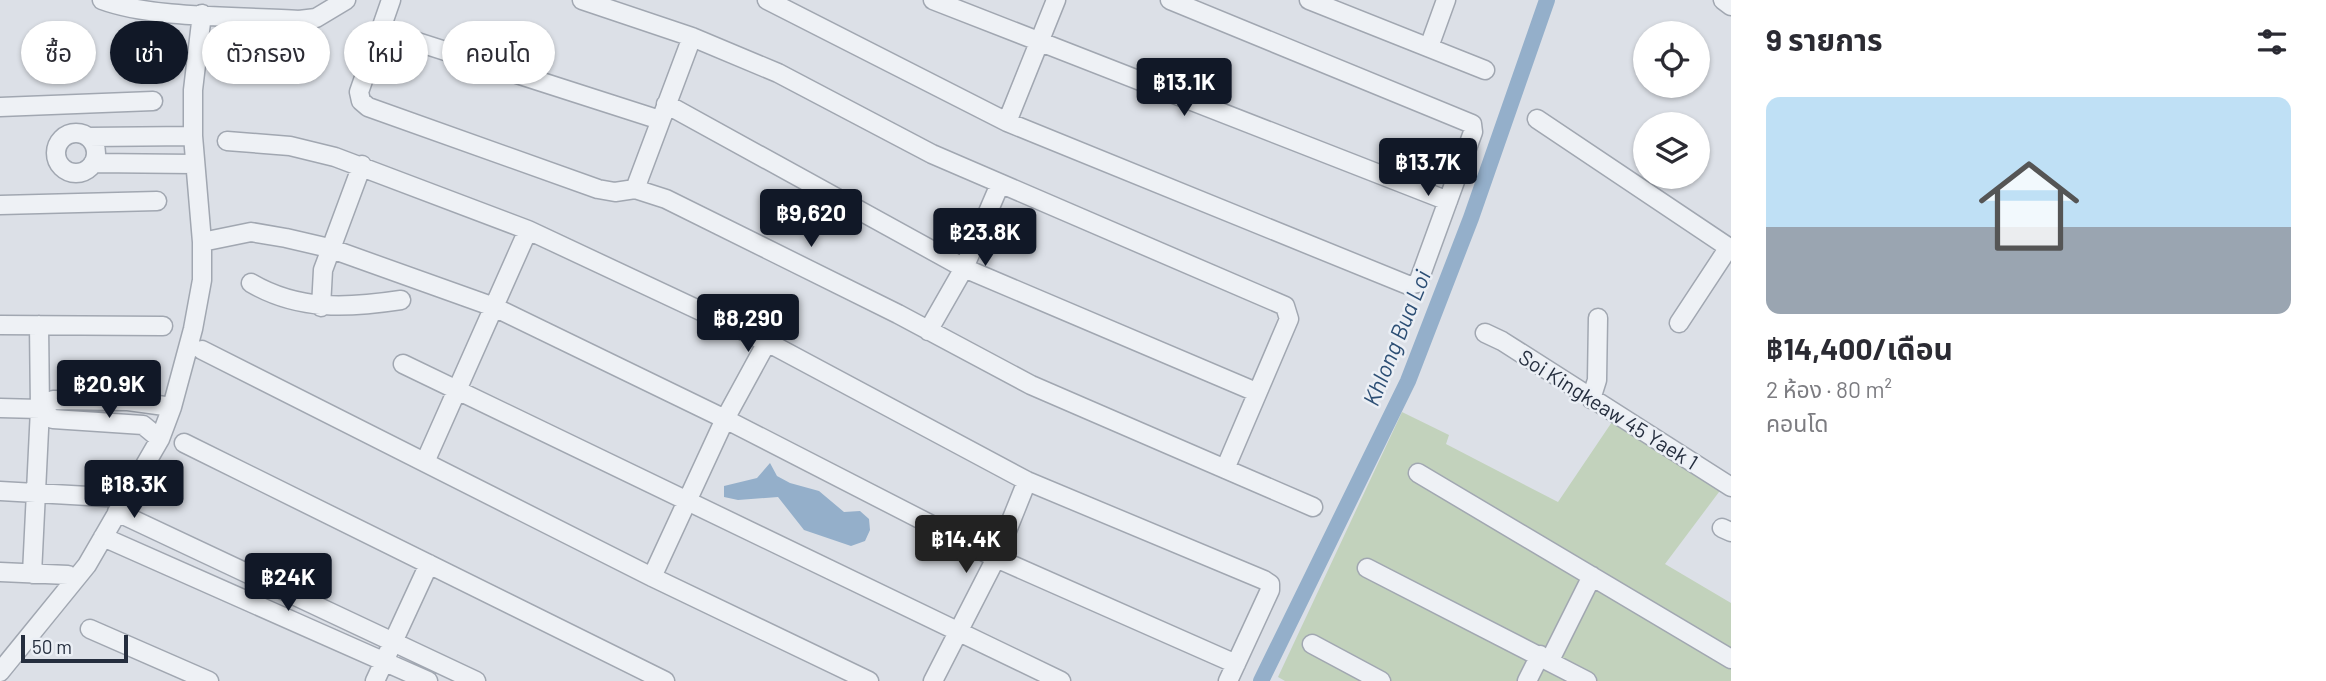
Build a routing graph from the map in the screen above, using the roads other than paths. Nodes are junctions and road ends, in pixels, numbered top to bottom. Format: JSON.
{"nodes":[{"id":1,"x":102,"y":0,"type":"edge"},
{"id":2,"x":346,"y":0,"type":"edge"},
{"id":3,"x":391,"y":0,"type":"edge"},
{"id":4,"x":582,"y":0,"type":"edge"},
{"id":5,"x":766,"y":0,"type":"edge"},
{"id":6,"x":933,"y":0,"type":"edge"},
{"id":7,"x":1056,"y":0,"type":"edge"},
{"id":8,"x":1170,"y":0,"type":"edge"},
{"id":9,"x":1309,"y":0,"type":"edge"},
{"id":10,"x":1446,"y":0,"type":"edge"},
{"id":11,"x":1723,"y":0,"type":"edge"},
{"id":12,"x":160,"y":6,"type":"edge"},
{"id":13,"x":1731,"y":6,"type":"edge"},
{"id":14,"x":194,"y":9,"type":"edge"},
{"id":15,"x":383,"y":21,"type":"edge"},
{"id":16,"x":692,"y":37,"type":"junction"},
{"id":17,"x":1039,"y":40,"type":"junction"},
{"id":18,"x":428,"y":44,"type":"edge"},
{"id":19,"x":1429,"y":47,"type":"junction"},
{"id":20,"x":1485,"y":71,"type":"dead end"},
{"id":21,"x":362,"y":84,"type":"edge"},
{"id":22,"x":153,"y":101,"type":"dead end"},
{"id":23,"x":76,"y":105,"type":"junction"},
{"id":24,"x":0,"y":107,"type":"edge"},
{"id":25,"x":663,"y":112,"type":"junction"},
{"id":26,"x":1537,"y":119,"type":"dead end"},
{"id":27,"x":1007,"y":122,"type":"junction"},
{"id":28,"x":81,"y":135,"type":"junction"},
{"id":29,"x":193,"y":136,"type":"junction"},
{"id":30,"x":227,"y":141,"type":"dead end"},
{"id":31,"x":194,"y":164,"type":"junction"},
{"id":32,"x":362,"y":165,"type":"junction"},
{"id":33,"x":86,"y":168,"type":"junction"},
{"id":34,"x":1000,"y":184,"type":"junction"},
{"id":35,"x":635,"y":189,"type":"junction"},
{"id":36,"x":157,"y":201,"type":"dead end"},
{"id":37,"x":1448,"y":201,"type":"junction"},
{"id":38,"x":79,"y":204,"type":"junction"},
{"id":39,"x":0,"y":205,"type":"edge"},
{"id":40,"x":528,"y":230,"type":"junction"},
{"id":41,"x":202,"y":242,"type":"junction"},
{"id":42,"x":329,"y":248,"type":"junction"},
{"id":43,"x":1730,"y":248,"type":"edge"},
{"id":44,"x":964,"y":268,"type":"junction"},
{"id":45,"x":251,"y":283,"type":"dead end"},
{"id":46,"x":401,"y":300,"type":"dead end"},
{"id":47,"x":321,"y":307,"type":"junction"},
{"id":48,"x":494,"y":307,"type":"junction"},
{"id":49,"x":1598,"y":318,"type":"dead end"},
{"id":50,"x":1679,"y":323,"type":"dead end"},
{"id":51,"x":0,"y":325,"type":"edge"},
{"id":52,"x":39,"y":325,"type":"junction"},
{"id":53,"x":163,"y":326,"type":"dead end"},
{"id":54,"x":928,"y":331,"type":"junction"},
{"id":55,"x":1485,"y":333,"type":"dead end"},
{"id":56,"x":767,"y":342,"type":"junction"},
{"id":57,"x":202,"y":350,"type":"dead end"},
{"id":58,"x":403,"y":364,"type":"dead end"},
{"id":59,"x":457,"y":390,"type":"junction"},
{"id":60,"x":1256,"y":392,"type":"junction"},
{"id":61,"x":1591,"y":399,"type":"junction"},
{"id":62,"x":172,"y":407,"type":"junction"},
{"id":63,"x":0,"y":408,"type":"edge"},
{"id":64,"x":40,"y":409,"type":"junction"},
{"id":65,"x":725,"y":419,"type":"junction"},
{"id":66,"x":160,"y":439,"type":"junction"},
{"id":67,"x":184,"y":443,"type":"dead end"},
{"id":68,"x":425,"y":462,"type":"junction"},
{"id":69,"x":1225,"y":469,"type":"junction"},
{"id":70,"x":1418,"y":474,"type":"dead end"},
{"id":71,"x":1027,"y":481,"type":"junction"},
{"id":72,"x":1731,"y":488,"type":"edge"},
{"id":73,"x":0,"y":492,"type":"edge"},
{"id":74,"x":36,"y":493,"type":"junction"},
{"id":75,"x":106,"y":497,"type":"dead end"},
{"id":76,"x":686,"y":502,"type":"junction"},
{"id":77,"x":1313,"y":507,"type":"dead end"},
{"id":78,"x":117,"y":512,"type":"junction"},
{"id":79,"x":103,"y":537,"type":"junction"},
{"id":80,"x":996,"y":558,"type":"junction"},
{"id":81,"x":429,"y":564,"type":"junction"},
{"id":82,"x":1367,"y":568,"type":"dead end"},
{"id":83,"x":0,"y":572,"type":"edge"},
{"id":84,"x":32,"y":574,"type":"junction"},
{"id":85,"x":68,"y":575,"type":"dead end"},
{"id":86,"x":1591,"y":576,"type":"junction"},
{"id":87,"x":652,"y":577,"type":"junction"},
{"id":88,"x":90,"y":629,"type":"dead end"},
{"id":89,"x":958,"y":632,"type":"junction"},
{"id":90,"x":394,"y":641,"type":"junction"},
{"id":91,"x":1312,"y":644,"type":"dead end"},
{"id":92,"x":1545,"y":657,"type":"junction"},
{"id":93,"x":1731,"y":659,"type":"edge"},
{"id":94,"x":383,"y":663,"type":"junction"},
{"id":95,"x":1236,"y":664,"type":"junction"},
{"id":96,"x":0,"y":672,"type":"edge"},
{"id":97,"x":209,"y":681,"type":"edge"},
{"id":98,"x":374,"y":681,"type":"edge"},
{"id":99,"x":428,"y":681,"type":"edge"},
{"id":100,"x":476,"y":681,"type":"edge"},
{"id":101,"x":665,"y":681,"type":"edge"},
{"id":102,"x":869,"y":681,"type":"edge"},
{"id":103,"x":933,"y":681,"type":"edge"},
{"id":104,"x":1061,"y":681,"type":"edge"},
{"id":105,"x":1228,"y":681,"type":"edge"},
{"id":106,"x":1381,"y":681,"type":"edge"},
{"id":107,"x":1527,"y":681,"type":"edge"},
{"id":108,"x":1587,"y":681,"type":"edge"}],
"edges":[{"from":1,"to":12,"type":"street"},
{"from":2,"to":14,"type":"street"},
{"from":3,"to":15,"type":"street"},
{"from":4,"to":16,"type":"street"},
{"from":5,"to":27,"type":"street"},
{"from":6,"to":17,"type":"street"},
{"from":7,"to":17,"type":"street"},
{"from":8,"to":37,"type":"street"},
{"from":9,"to":19,"type":"street"},
{"from":10,"to":19,"type":"street"},
{"from":11,"to":13,"type":"street"},
{"from":12,"to":14,"type":"street"},
{"from":14,"to":29,"type":"street"},
{"from":16,"to":25,"type":"street"},
{"from":16,"to":34,"type":"street"},
{"from":17,"to":27,"type":"street"},
{"from":17,"to":37,"type":"street"},
{"from":18,"to":25,"type":"street"},
{"from":19,"to":20,"type":"street"},
{"from":21,"to":35,"type":"street"},
{"from":22,"to":23,"type":"street"},
{"from":23,"to":24,"type":"street"},
{"from":23,"to":28,"type":"street"},
{"from":25,"to":35,"type":"street"},
{"from":25,"to":44,"type":"street"},
{"from":26,"to":43,"type":"street"},
{"from":27,"to":37,"type":"street"},
{"from":28,"to":29,"type":"street"},
{"from":28,"to":33,"type":"street"},
{"from":28,"to":33,"type":"street"},
{"from":29,"to":31,"type":"street"},
{"from":30,"to":32,"type":"street"},
{"from":31,"to":33,"type":"street"},
{"from":31,"to":41,"type":"street"},
{"from":32,"to":40,"type":"street"},
{"from":32,"to":42,"type":"street"},
{"from":33,"to":38,"type":"street"},
{"from":34,"to":44,"type":"street"},
{"from":34,"to":60,"type":"street"},
{"from":35,"to":54,"type":"street"},
{"from":36,"to":38,"type":"street"},
{"from":38,"to":39,"type":"street"},
{"from":40,"to":48,"type":"street"},
{"from":40,"to":56,"type":"street"},
{"from":41,"to":42,"type":"street"},
{"from":41,"to":62,"type":"street"},
{"from":42,"to":47,"type":"street"},
{"from":42,"to":48,"type":"street"},
{"from":43,"to":50,"type":"street"},
{"from":44,"to":54,"type":"street"},
{"from":44,"to":60,"type":"street"},
{"from":45,"to":47,"type":"street"},
{"from":46,"to":47,"type":"street"},
{"from":48,"to":59,"type":"street"},
{"from":48,"to":65,"type":"street"},
{"from":49,"to":61,"type":"street"},
{"from":51,"to":52,"type":"street"},
{"from":52,"to":53,"type":"street"},
{"from":52,"to":64,"type":"street"},
{"from":54,"to":69,"type":"street"},
{"from":55,"to":61,"type":"street","name":"Soi Kingkeaw 45 Yaek 1"},
{"from":56,"to":65,"type":"street"},
{"from":56,"to":71,"type":"street"},
{"from":57,"to":68,"type":"street"},
{"from":58,"to":59,"type":"street"},
{"from":59,"to":68,"type":"street"},
{"from":59,"to":76,"type":"street"},
{"from":60,"to":69,"type":"street"},
{"from":61,"to":72,"type":"street","name":"Soi Kingkeaw 45 Yaek 1"},
{"from":62,"to":64,"type":"street"},
{"from":62,"to":66,"type":"street"},
{"from":63,"to":64,"type":"street"},
{"from":64,"to":66,"type":"street"},
{"from":64,"to":74,"type":"street"},
{"from":65,"to":76,"type":"street"},
{"from":65,"to":80,"type":"street"},
{"from":66,"to":78,"type":"street"},
{"from":67,"to":81,"type":"street"},
{"from":68,"to":87,"type":"street"},
{"from":69,"to":77,"type":"street"},
{"from":70,"to":86,"type":"street"},
{"from":71,"to":80,"type":"street"},
{"from":71,"to":95,"type":"street"},
{"from":73,"to":74,"type":"street"},
{"from":74,"to":75,"type":"street"},
{"from":74,"to":84,"type":"street"},
{"from":76,"to":87,"type":"street"},
{"from":76,"to":89,"type":"street"},
{"from":78,"to":79,"type":"street"},
{"from":78,"to":90,"type":"street"},
{"from":79,"to":94,"type":"street"},
{"from":79,"to":96,"type":"street"},
{"from":80,"to":89,"type":"street"},
{"from":80,"to":95,"type":"street"},
{"from":81,"to":90,"type":"street"},
{"from":81,"to":101,"type":"street"},
{"from":82,"to":92,"type":"street"},
{"from":83,"to":84,"type":"street"},
{"from":84,"to":85,"type":"street"},
{"from":86,"to":92,"type":"street"},
{"from":86,"to":93,"type":"street"},
{"from":87,"to":102,"type":"street"},
{"from":88,"to":97,"type":"street"},
{"from":89,"to":103,"type":"street"},
{"from":89,"to":104,"type":"street"},
{"from":90,"to":94,"type":"street"},
{"from":90,"to":100,"type":"street"},
{"from":91,"to":106,"type":"street"},
{"from":92,"to":107,"type":"street"},
{"from":92,"to":108,"type":"street"},
{"from":94,"to":98,"type":"street"},
{"from":94,"to":99,"type":"street"},
{"from":95,"to":105,"type":"street"}]}
